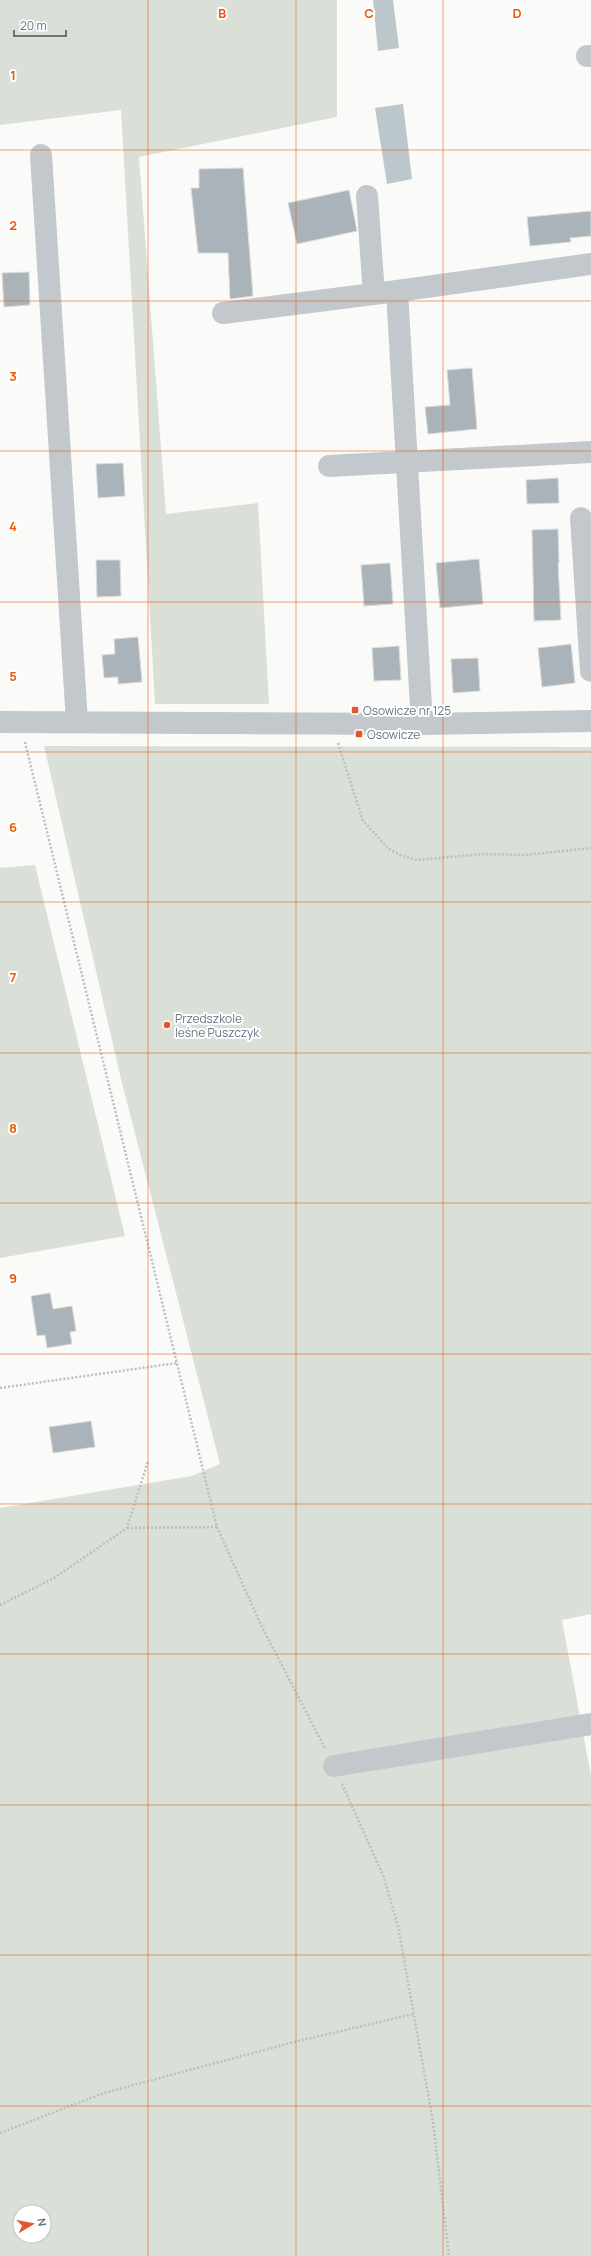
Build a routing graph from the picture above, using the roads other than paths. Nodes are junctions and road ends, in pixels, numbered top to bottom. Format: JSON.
{"nodes":[{"id":1,"x":40,"y":155,"type":"dead end"},
{"id":2,"x":367,"y":196,"type":"dead end"},
{"id":3,"x":591,"y":264,"type":"edge"},
{"id":4,"x":397,"y":291,"type":"junction"},
{"id":5,"x":374,"y":294,"type":"junction"},
{"id":6,"x":224,"y":314,"type":"dead end"},
{"id":7,"x":591,"y":452,"type":"edge"},
{"id":8,"x":407,"y":462,"type":"junction"},
{"id":9,"x":329,"y":466,"type":"dead end"},
{"id":10,"x":581,"y":518,"type":"dead end"},
{"id":11,"x":591,"y":671,"type":"edge"},
{"id":12,"x":591,"y":721,"type":"edge"},
{"id":13,"x":10,"y":722,"type":"edge"},
{"id":14,"x":77,"y":722,"type":"junction"},
{"id":15,"x":422,"y":724,"type":"junction"},
{"id":16,"x":591,"y":1724,"type":"edge"},
{"id":17,"x":334,"y":1766,"type":"road end"}],
"edges":[{"from":1,"to":14,"type":"street"},
{"from":2,"to":5,"type":"street"},
{"from":3,"to":4,"type":"street"},
{"from":4,"to":5,"type":"street"},
{"from":4,"to":8,"type":"street"},
{"from":5,"to":6,"type":"street"},
{"from":7,"to":8,"type":"street"},
{"from":8,"to":9,"type":"street"},
{"from":8,"to":15,"type":"street"},
{"from":10,"to":11,"type":"street"},
{"from":12,"to":15,"type":"street"},
{"from":13,"to":14,"type":"street"},
{"from":14,"to":15,"type":"street"},
{"from":16,"to":17,"type":"street"}]}
